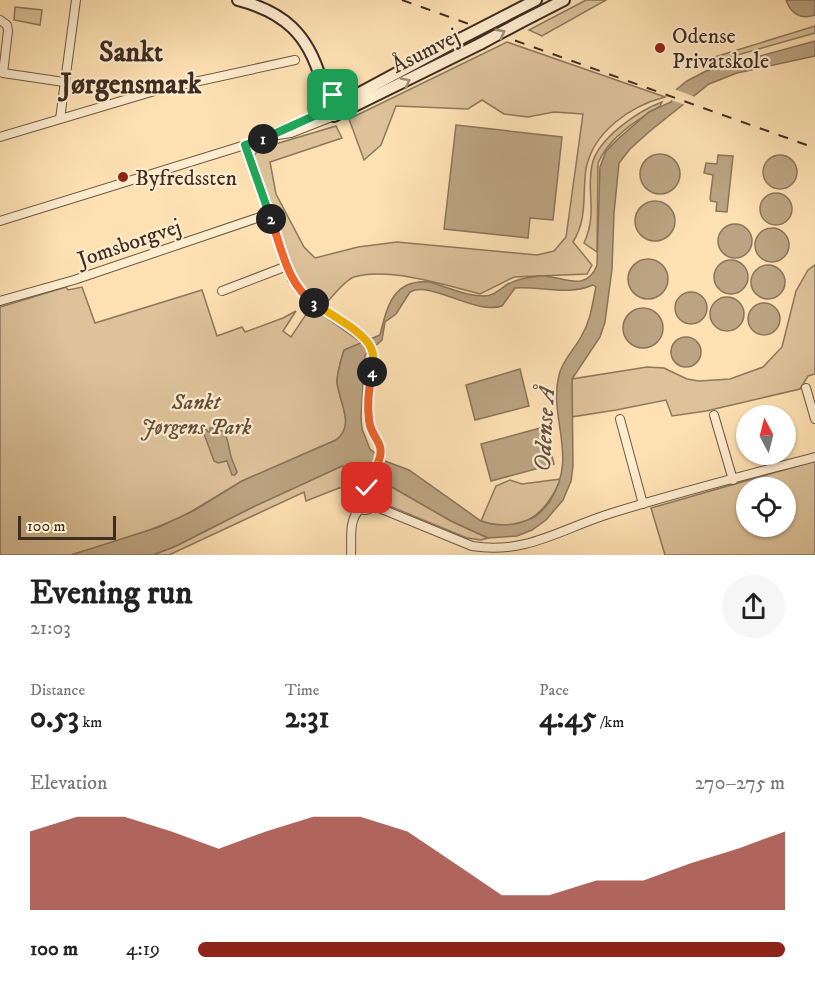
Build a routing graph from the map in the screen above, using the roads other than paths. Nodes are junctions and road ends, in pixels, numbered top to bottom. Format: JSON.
{"nodes":[{"id":1,"x":76,"y":0,"type":"edge"},
{"id":2,"x":238,"y":0,"type":"edge"},
{"id":3,"x":536,"y":0,"type":"edge"},
{"id":4,"x":564,"y":0,"type":"edge"},
{"id":5,"x":0,"y":20,"type":"edge"},
{"id":6,"x":422,"y":59,"type":"junction"},
{"id":7,"x":296,"y":60,"type":"dead end"},
{"id":8,"x":321,"y":79,"type":"junction"},
{"id":9,"x":64,"y":82,"type":"junction"},
{"id":10,"x":330,"y":93,"type":"junction"},
{"id":11,"x":335,"y":111,"type":"junction"},
{"id":12,"x":60,"y":119,"type":"junction"},
{"id":13,"x":0,"y":137,"type":"edge"},
{"id":14,"x":245,"y":145,"type":"junction"},
{"id":15,"x":269,"y":214,"type":"junction"},
{"id":16,"x":0,"y":221,"type":"edge"},
{"id":17,"x":287,"y":266,"type":"junction"},
{"id":18,"x":222,"y":291,"type":"dead end"},
{"id":19,"x":0,"y":302,"type":"edge"},
{"id":20,"x":806,"y":388,"type":"dead end"},
{"id":21,"x":714,"y":415,"type":"dead end"},
{"id":22,"x":620,"y":419,"type":"dead end"},
{"id":23,"x":815,"y":419,"type":"edge"},
{"id":24,"x":815,"y":457,"type":"edge"},
{"id":25,"x":733,"y":480,"type":"junction"},
{"id":26,"x":366,"y":494,"type":"junction"},
{"id":27,"x":643,"y":504,"type":"junction"},
{"id":28,"x":372,"y":505,"type":"junction"},
{"id":29,"x":360,"y":509,"type":"junction"},
{"id":30,"x":472,"y":551,"type":"edge"},
{"id":31,"x":351,"y":555,"type":"edge"}],
"edges":[{"from":1,"to":9,"type":"street"},
{"from":2,"to":8,"type":"street"},
{"from":3,"to":6,"type":"street","name":"Åsumvej","bridge":true},
{"from":11,"to":4,"type":"street","name":"Åsumvej","one_way":true,"bridge":true},
{"from":5,"to":9,"type":"street"},
{"from":6,"to":10,"type":"street"},
{"from":6,"to":11,"type":"street","name":"Åsumvej"},
{"from":7,"to":12,"type":"street"},
{"from":8,"to":10,"type":"street"},
{"from":8,"to":11,"type":"street"},
{"from":9,"to":12,"type":"street"},
{"from":10,"to":11,"type":"street"},
{"from":11,"to":14,"type":"street"},
{"from":12,"to":13,"type":"street"},
{"from":14,"to":15,"type":"street"},
{"from":14,"to":16,"type":"street"},
{"from":15,"to":17,"type":"street"},
{"from":15,"to":19,"type":"street","name":"Jomsborgvej"},
{"from":17,"to":18,"type":"street"},
{"from":17,"to":26,"type":"street"},
{"from":20,"to":23,"type":"street"},
{"from":21,"to":25,"type":"street"},
{"from":22,"to":27,"type":"street"},
{"from":24,"to":25,"type":"street"},
{"from":25,"to":27,"type":"street"},
{"from":26,"to":28,"type":"street"},
{"from":26,"to":29,"type":"street"},
{"from":27,"to":30,"type":"street"},
{"from":28,"to":29,"type":"street"},
{"from":28,"to":30,"type":"street"},
{"from":29,"to":31,"type":"street"}]}
